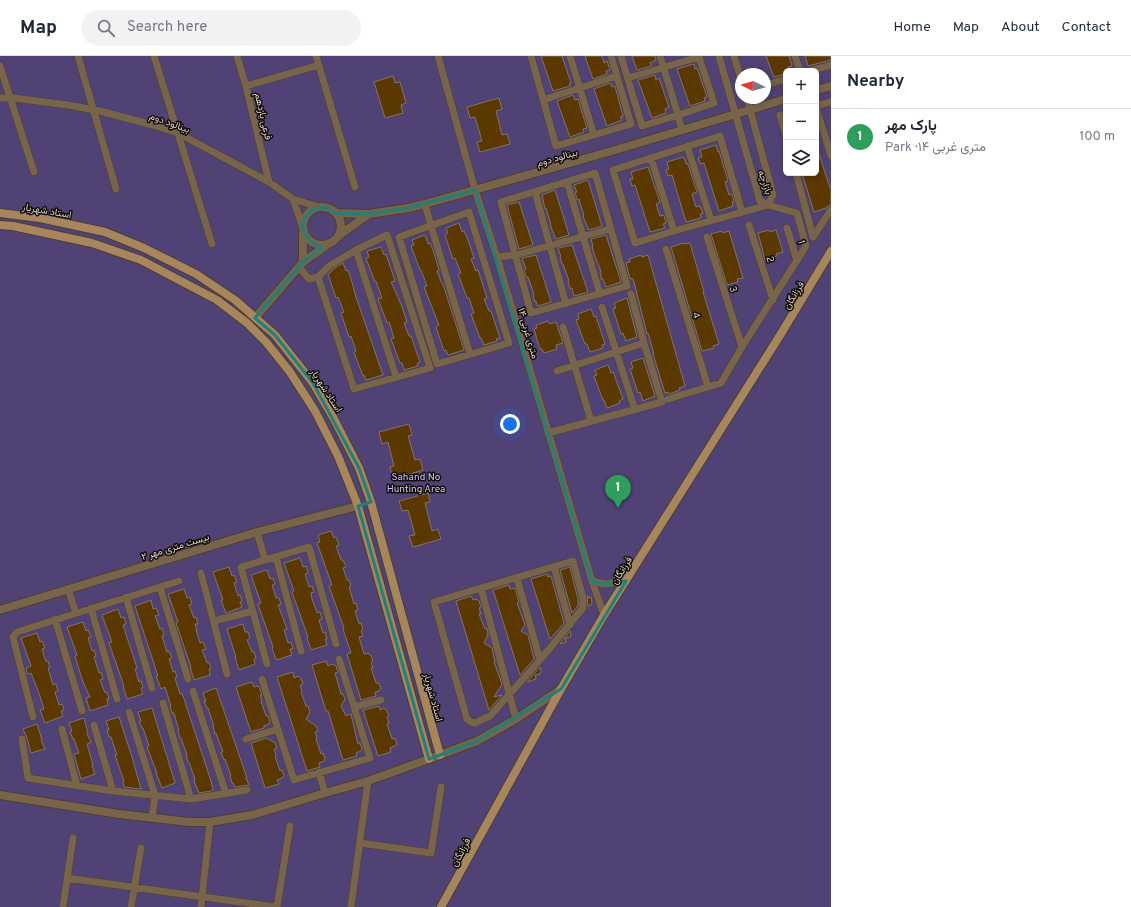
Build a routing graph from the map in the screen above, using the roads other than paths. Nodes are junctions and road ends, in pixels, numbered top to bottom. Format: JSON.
{"nodes":[{"id":1,"x":78,"y":56,"type":"edge"},
{"id":2,"x":154,"y":56,"type":"edge"},
{"id":3,"x":237,"y":56,"type":"edge"},
{"id":4,"x":316,"y":56,"type":"edge"},
{"id":5,"x":438,"y":56,"type":"edge"},
{"id":6,"x":531,"y":56,"type":"edge"},
{"id":7,"x":570,"y":56,"type":"edge"},
{"id":8,"x":611,"y":56,"type":"edge"},
{"id":9,"x":621,"y":56,"type":"edge"},
{"id":10,"x":660,"y":56,"type":"edge"},
{"id":11,"x":699,"y":56,"type":"edge"},
{"id":12,"x":719,"y":56,"type":"edge"},
{"id":13,"x":734,"y":56,"type":"edge"},
{"id":14,"x":795,"y":56,"type":"edge"},
{"id":15,"x":319,"y":65,"type":"junction"},
{"id":16,"x":831,"y":65,"type":"edge"},
{"id":17,"x":0,"y":66,"type":"edge"},
{"id":18,"x":663,"y":67,"type":"junction"},
{"id":19,"x":738,"y":68,"type":"edge"},
{"id":20,"x":799,"y":68,"type":"edge"},
{"id":21,"x":819,"y":68,"type":"edge"},
{"id":22,"x":617,"y":76,"type":"junction"},
{"id":23,"x":628,"y":78,"type":"junction"},
{"id":24,"x":783,"y":80,"type":"edge"},
{"id":25,"x":771,"y":83,"type":"edge"},
{"id":26,"x":246,"y":86,"type":"junction"},
{"id":27,"x":831,"y":86,"type":"edge"},
{"id":28,"x":580,"y":88,"type":"junction"},
{"id":29,"x":819,"y":89,"type":"edge"},
{"id":30,"x":0,"y":98,"type":"edge"},
{"id":31,"x":10,"y":98,"type":"junction"},
{"id":32,"x":543,"y":100,"type":"junction"},
{"id":33,"x":783,"y":100,"type":"edge"},
{"id":34,"x":831,"y":102,"type":"edge"},
{"id":35,"x":749,"y":104,"type":"edge"},
{"id":36,"x":819,"y":105,"type":"edge"},
{"id":37,"x":750,"y":109,"type":"junction"},
{"id":38,"x":94,"y":110,"type":"junction"},
{"id":39,"x":736,"y":113,"type":"junction"},
{"id":40,"x":783,"y":114,"type":"edge"},
{"id":41,"x":678,"y":115,"type":"junction"},
{"id":42,"x":819,"y":116,"type":"edge"},
{"id":43,"x":783,"y":126,"type":"edge"},
{"id":44,"x":682,"y":130,"type":"junction"},
{"id":45,"x":178,"y":133,"type":"junction"},
{"id":46,"x":594,"y":135,"type":"junction"},
{"id":47,"x":687,"y":146,"type":"junction"},
{"id":48,"x":831,"y":156,"type":"edge"},
{"id":49,"x":651,"y":158,"type":"junction"},
{"id":50,"x":34,"y":172,"type":"dead end"},
{"id":51,"x":797,"y":176,"type":"edge"},
{"id":52,"x":269,"y":182,"type":"junction"},
{"id":53,"x":567,"y":182,"type":"junction"},
{"id":54,"x":355,"y":187,"type":"dead end"},
{"id":55,"x":116,"y":188,"type":"dead end"},
{"id":56,"x":475,"y":190,"type":"junction"},
{"id":57,"x":535,"y":192,"type":"junction"},
{"id":58,"x":293,"y":199,"type":"junction"},
{"id":59,"x":425,"y":204,"type":"junction"},
{"id":60,"x":768,"y":205,"type":"junction"},
{"id":61,"x":319,"y":207,"type":"junction"},
{"id":62,"x":831,"y":210,"type":"edge"},
{"id":63,"x":742,"y":212,"type":"junction"},
{"id":64,"x":0,"y":213,"type":"edge"},
{"id":65,"x":336,"y":213,"type":"junction"},
{"id":66,"x":369,"y":214,"type":"junction"},
{"id":67,"x":711,"y":220,"type":"junction"},
{"id":68,"x":0,"y":225,"type":"edge"},
{"id":69,"x":750,"y":225,"type":"dead end"},
{"id":70,"x":431,"y":226,"type":"junction"},
{"id":71,"x":610,"y":228,"type":"junction"},
{"id":72,"x":787,"y":228,"type":"dead end"},
{"id":73,"x":303,"y":229,"type":"junction"},
{"id":74,"x":674,"y":231,"type":"junction"},
{"id":75,"x":338,"y":236,"type":"junction"},
{"id":76,"x":583,"y":236,"type":"junction"},
{"id":77,"x":708,"y":237,"type":"dead end"},
{"id":78,"x":212,"y":244,"type":"dead end"},
{"id":79,"x":328,"y":244,"type":"junction"},
{"id":80,"x":550,"y":246,"type":"junction"},
{"id":81,"x":666,"y":249,"type":"dead end"},
{"id":82,"x":356,"y":250,"type":"junction"},
{"id":83,"x":831,"y":251,"type":"edge"},
{"id":84,"x":516,"y":255,"type":"junction"},
{"id":85,"x":497,"y":257,"type":"junction"},
{"id":86,"x":797,"y":261,"type":"junction"},
{"id":87,"x":301,"y":265,"type":"junction"},
{"id":88,"x":318,"y":277,"type":"junction"},
{"id":89,"x":600,"y":294,"type":"junction"},
{"id":90,"x":631,"y":294,"type":"dead end"},
{"id":91,"x":773,"y":300,"type":"junction"},
{"id":92,"x":566,"y":304,"type":"junction"},
{"id":93,"x":602,"y":307,"type":"dead end"},
{"id":94,"x":256,"y":318,"type":"junction"},
{"id":95,"x":563,"y":327,"type":"dead end"},
{"id":96,"x":644,"y":343,"type":"junction"},
{"id":97,"x":742,"y":347,"type":"junction"},
{"id":98,"x":616,"y":352,"type":"junction"},
{"id":99,"x":470,"y":354,"type":"junction"},
{"id":100,"x":575,"y":366,"type":"junction"},
{"id":101,"x":557,"y":371,"type":"dead end"},
{"id":102,"x":396,"y":376,"type":"junction"},
{"id":103,"x":708,"y":387,"type":"junction"},
{"id":104,"x":668,"y":399,"type":"dead end"},
{"id":105,"x":635,"y":410,"type":"junction"},
{"id":106,"x":591,"y":421,"type":"junction"},
{"id":107,"x":548,"y":433,"type":"junction"},
{"id":108,"x":370,"y":502,"type":"junction"},
{"id":109,"x":358,"y":506,"type":"junction"},
{"id":110,"x":257,"y":532,"type":"junction"},
{"id":111,"x":276,"y":557,"type":"junction"},
{"id":112,"x":265,"y":560,"type":"junction"},
{"id":113,"x":554,"y":567,"type":"junction"},
{"id":114,"x":201,"y":573,"type":"dead end"},
{"id":115,"x":517,"y":578,"type":"junction"},
{"id":116,"x":179,"y":581,"type":"dead end"},
{"id":117,"x":592,"y":581,"type":"junction"},
{"id":118,"x":626,"y":582,"type":"junction"},
{"id":119,"x":160,"y":587,"type":"junction"},
{"id":120,"x":481,"y":588,"type":"junction"},
{"id":121,"x":68,"y":590,"type":"junction"},
{"id":122,"x":126,"y":597,"type":"junction"},
{"id":123,"x":91,"y":608,"type":"junction"},
{"id":124,"x":0,"y":610,"type":"edge"},
{"id":125,"x":253,"y":611,"type":"junction"},
{"id":126,"x":76,"y":613,"type":"junction"},
{"id":127,"x":604,"y":616,"type":"junction"},
{"id":128,"x":55,"y":619,"type":"junction"},
{"id":129,"x":214,"y":621,"type":"junction"},
{"id":130,"x":570,"y":625,"type":"junction"},
{"id":131,"x":336,"y":644,"type":"dead end"},
{"id":132,"x":301,"y":651,"type":"dead end"},
{"id":133,"x":339,"y":659,"type":"dead end"},
{"id":134,"x":540,"y":660,"type":"junction"},
{"id":135,"x":267,"y":664,"type":"dead end"},
{"id":136,"x":227,"y":674,"type":"dead end"},
{"id":137,"x":188,"y":679,"type":"dead end"},
{"id":138,"x":262,"y":679,"type":"dead end"},
{"id":139,"x":152,"y":688,"type":"dead end"},
{"id":140,"x":561,"y":689,"type":"junction"},
{"id":141,"x":193,"y":691,"type":"dead end"},
{"id":142,"x":510,"y":694,"type":"junction"},
{"id":143,"x":117,"y":699,"type":"dead end"},
{"id":144,"x":381,"y":700,"type":"dead end"},
{"id":145,"x":163,"y":703,"type":"dead end"},
{"id":146,"x":354,"y":707,"type":"junction"},
{"id":147,"x":82,"y":711,"type":"dead end"},
{"id":148,"x":129,"y":712,"type":"dead end"},
{"id":149,"x":33,"y":717,"type":"dead end"},
{"id":150,"x":516,"y":719,"type":"junction"},
{"id":151,"x":94,"y":725,"type":"dead end"},
{"id":152,"x":62,"y":729,"type":"dead end"},
{"id":153,"x":278,"y":729,"type":"junction"},
{"id":154,"x":22,"y":739,"type":"dead end"},
{"id":155,"x":246,"y":739,"type":"dead end"},
{"id":156,"x":440,"y":755,"type":"junction"},
{"id":157,"x":429,"y":759,"type":"junction"},
{"id":158,"x":319,"y":772,"type":"junction"},
{"id":159,"x":368,"y":781,"type":"junction"},
{"id":160,"x":77,"y":786,"type":"junction"},
{"id":161,"x":441,"y":787,"type":"dead end"},
{"id":162,"x":247,"y":790,"type":"dead end"},
{"id":163,"x":113,"y":791,"type":"junction"},
{"id":164,"x":325,"y":792,"type":"junction"},
{"id":165,"x":226,"y":794,"type":"junction"},
{"id":166,"x":0,"y":795,"type":"edge"},
{"id":167,"x":155,"y":795,"type":"junction"},
{"id":168,"x":191,"y":799,"type":"junction"},
{"id":169,"x":152,"y":818,"type":"junction"},
{"id":170,"x":210,"y":822,"type":"junction"},
{"id":171,"x":290,"y":826,"type":"dead end"},
{"id":172,"x":73,"y":838,"type":"dead end"},
{"id":173,"x":360,"y":843,"type":"junction"},
{"id":174,"x":141,"y":848,"type":"dead end"},
{"id":175,"x":67,"y":878,"type":"junction"},
{"id":176,"x":134,"y":887,"type":"junction"},
{"id":177,"x":202,"y":897,"type":"junction"},
{"id":178,"x":63,"y":907,"type":"edge"},
{"id":179,"x":131,"y":907,"type":"edge"},
{"id":180,"x":201,"y":907,"type":"edge"},
{"id":181,"x":277,"y":907,"type":"edge"},
{"id":182,"x":351,"y":907,"type":"edge"},
{"id":183,"x":441,"y":907,"type":"edge"}],
"edges":[{"from":1,"to":38,"type":"street"},
{"from":2,"to":45,"type":"street"},
{"from":3,"to":26,"type":"street","name":"فرعی یازدهم"},
{"from":4,"to":15,"type":"street"},
{"from":5,"to":56,"type":"street","name":"۱۴ متری غربی"},
{"from":6,"to":32,"type":"street"},
{"from":7,"to":28,"type":"street"},
{"from":8,"to":22,"type":"street"},
{"from":9,"to":23,"type":"street"},
{"from":10,"to":18,"type":"street"},
{"from":11,"to":18,"type":"street"},
{"from":11,"to":41,"type":"street"},
{"from":12,"to":39,"type":"street","name":"بازارچه"},
{"from":13,"to":19,"type":"street"},
{"from":14,"to":20,"type":"street"},
{"from":15,"to":26,"type":"street"},
{"from":15,"to":54,"type":"street"},
{"from":16,"to":21,"type":"street"},
{"from":17,"to":31,"type":"street"},
{"from":18,"to":23,"type":"street"},
{"from":18,"to":41,"type":"street"},
{"from":22,"to":28,"type":"street"},
{"from":22,"to":46,"type":"street"},
{"from":23,"to":41,"type":"street"},
{"from":24,"to":25,"type":"street"},
{"from":26,"to":52,"type":"street","name":"فرعی یازدهم"},
{"from":27,"to":29,"type":"street"},
{"from":28,"to":32,"type":"street"},
{"from":28,"to":46,"type":"street"},
{"from":30,"to":31,"type":"street","name":"بینالود دوم"},
{"from":31,"to":38,"type":"street","name":"بینالود دوم"},
{"from":31,"to":50,"type":"street"},
{"from":32,"to":46,"type":"street"},
{"from":33,"to":37,"type":"street","name":"بینالود دوم"},
{"from":34,"to":36,"type":"street"},
{"from":35,"to":37,"type":"street","name":"بازارچه"},
{"from":37,"to":39,"type":"street","name":"بینالود دوم"},
{"from":37,"to":60,"type":"street","name":"بازارچه"},
{"from":38,"to":45,"type":"street","name":"بینالود دوم"},
{"from":38,"to":55,"type":"street"},
{"from":39,"to":44,"type":"street","name":"بینالود دوم"},
{"from":39,"to":60,"type":"street","name":"بازارچه"},
{"from":40,"to":43,"type":"street"},
{"from":41,"to":44,"type":"street"},
{"from":42,"to":48,"type":"street"},
{"from":44,"to":56,"type":"street","name":"بینالود دوم"},
{"from":45,"to":52,"type":"street","name":"بینالود دوم"},
{"from":45,"to":78,"type":"street"},
{"from":47,"to":49,"type":"street"},
{"from":47,"to":63,"type":"street"},
{"from":47,"to":67,"type":"street"},
{"from":49,"to":74,"type":"street"},
{"from":49,"to":74,"type":"street"},
{"from":51,"to":62,"type":"street"},
{"from":52,"to":58,"type":"street","name":"بینالود دوم"},
{"from":53,"to":57,"type":"street"},
{"from":53,"to":71,"type":"street"},
{"from":53,"to":76,"type":"street"},
{"from":56,"to":59,"type":"street","name":"بینالود دوم"},
{"from":56,"to":85,"type":"street","name":"۱۴ متری غربی"},
{"from":57,"to":80,"type":"street"},
{"from":57,"to":84,"type":"street"},
{"from":58,"to":61,"type":"street","name":"بینالود دوم"},
{"from":58,"to":73,"type":"street"},
{"from":59,"to":66,"type":"street","name":"بینالود دوم"},
{"from":59,"to":70,"type":"street"},
{"from":60,"to":63,"type":"street"},
{"from":60,"to":86,"type":"street"},
{"from":61,"to":65,"type":"street"},
{"from":61,"to":73,"type":"street"},
{"from":63,"to":67,"type":"street"},
{"from":64,"to":94,"type":"main road","name":"استاد شهریار"},
{"from":65,"to":66,"type":"street"},
{"from":65,"to":75,"type":"street"},
{"from":66,"to":75,"type":"street","name":"بینالود دوم"},
{"from":67,"to":74,"type":"street"},
{"from":68,"to":109,"type":"main road","name":"استاد شهریار"},
{"from":69,"to":91,"type":"street","name":"2"},
{"from":70,"to":99,"type":"street"},
{"from":70,"to":99,"type":"street"},
{"from":70,"to":99,"type":"street"},
{"from":71,"to":76,"type":"street"},
{"from":71,"to":89,"type":"street"},
{"from":72,"to":86,"type":"street","name":"1"},
{"from":73,"to":79,"type":"street"},
{"from":73,"to":87,"type":"street"},
{"from":75,"to":79,"type":"street"},
{"from":76,"to":80,"type":"street"},
{"from":76,"to":89,"type":"street"},
{"from":77,"to":97,"type":"street","name":"3"},
{"from":79,"to":87,"type":"street"},
{"from":80,"to":84,"type":"street"},
{"from":80,"to":92,"type":"street"},
{"from":81,"to":103,"type":"street","name":"4"},
{"from":82,"to":88,"type":"street"},
{"from":82,"to":102,"type":"street"},
{"from":82,"to":102,"type":"street"},
{"from":83,"to":118,"type":"main road","name":"فرزانگان"},
{"from":84,"to":85,"type":"street"},
{"from":84,"to":92,"type":"street"},
{"from":85,"to":107,"type":"street","name":"۱۴ متری غربی"},
{"from":86,"to":91,"type":"street"},
{"from":87,"to":88,"type":"street"},
{"from":87,"to":94,"type":"street"},
{"from":88,"to":102,"type":"street"},
{"from":89,"to":92,"type":"street"},
{"from":90,"to":96,"type":"street"},
{"from":91,"to":97,"type":"street"},
{"from":93,"to":98,"type":"street"},
{"from":94,"to":108,"type":"main road","name":"استاد شهریار"},
{"from":95,"to":100,"type":"street"},
{"from":96,"to":98,"type":"street"},
{"from":96,"to":105,"type":"street"},
{"from":97,"to":103,"type":"street"},
{"from":98,"to":100,"type":"street"},
{"from":98,"to":105,"type":"street"},
{"from":100,"to":101,"type":"street"},
{"from":100,"to":106,"type":"street"},
{"from":103,"to":104,"type":"street"},
{"from":105,"to":106,"type":"street"},
{"from":106,"to":107,"type":"street"},
{"from":107,"to":117,"type":"street","name":"۱۴ متری غربی"},
{"from":108,"to":109,"type":"main road"},
{"from":108,"to":156,"type":"main road","name":"استاد شهریار"},
{"from":109,"to":110,"type":"street","name":"بیست متری مهر ۲"},
{"from":109,"to":157,"type":"main road","name":"استاد شهریار"},
{"from":110,"to":112,"type":"street"},
{"from":110,"to":121,"type":"street","name":"بیست متری مهر ۲"},
{"from":111,"to":112,"type":"street"},
{"from":111,"to":131,"type":"street"},
{"from":111,"to":132,"type":"street"},
{"from":112,"to":125,"type":"street"},
{"from":113,"to":115,"type":"street"},
{"from":113,"to":130,"type":"street"},
{"from":113,"to":130,"type":"street"},
{"from":114,"to":129,"type":"street"},
{"from":115,"to":120,"type":"street"},
{"from":115,"to":134,"type":"street"},
{"from":116,"to":119,"type":"street"},
{"from":117,"to":118,"type":"street"},
{"from":117,"to":127,"type":"street","name":"۱۴ متری غربی"},
{"from":118,"to":127,"type":"main road","name":"فرزانگان"},
{"from":119,"to":122,"type":"street"},
{"from":119,"to":137,"type":"street"},
{"from":120,"to":142,"type":"street"},
{"from":120,"to":142,"type":"street"},
{"from":121,"to":124,"type":"street","name":"بیست متری مهر ۲"},
{"from":121,"to":126,"type":"street"},
{"from":122,"to":123,"type":"street"},
{"from":122,"to":139,"type":"street"},
{"from":123,"to":126,"type":"street"},
{"from":123,"to":143,"type":"street"},
{"from":125,"to":129,"type":"street"},
{"from":125,"to":135,"type":"street"},
{"from":126,"to":128,"type":"street"},
{"from":127,"to":140,"type":"main road","name":"فرزانگان"},
{"from":128,"to":147,"type":"street"},
{"from":128,"to":149,"type":"street"},
{"from":129,"to":136,"type":"street"},
{"from":130,"to":134,"type":"street"},
{"from":133,"to":146,"type":"street"},
{"from":134,"to":142,"type":"street"},
{"from":138,"to":153,"type":"street"},
{"from":140,"to":150,"type":"street"},
{"from":140,"to":183,"type":"main road","name":"فرزانگان"},
{"from":141,"to":165,"type":"street"},
{"from":142,"to":150,"type":"street"},
{"from":144,"to":146,"type":"street"},
{"from":145,"to":168,"type":"street"},
{"from":146,"to":158,"type":"street"},
{"from":148,"to":167,"type":"street"},
{"from":150,"to":156,"type":"street"},
{"from":151,"to":163,"type":"street"},
{"from":152,"to":160,"type":"street"},
{"from":153,"to":155,"type":"street"},
{"from":153,"to":158,"type":"street"},
{"from":154,"to":160,"type":"street"},
{"from":156,"to":157,"type":"street"},
{"from":157,"to":159,"type":"street"},
{"from":158,"to":164,"type":"street"},
{"from":159,"to":164,"type":"street"},
{"from":159,"to":173,"type":"street"},
{"from":160,"to":163,"type":"street"},
{"from":161,"to":173,"type":"street"},
{"from":162,"to":165,"type":"street"},
{"from":163,"to":167,"type":"street"},
{"from":164,"to":170,"type":"street"},
{"from":165,"to":168,"type":"street"},
{"from":166,"to":169,"type":"street"},
{"from":167,"to":168,"type":"street"},
{"from":167,"to":169,"type":"street"},
{"from":169,"to":170,"type":"street"},
{"from":170,"to":177,"type":"street"},
{"from":171,"to":181,"type":"street"},
{"from":172,"to":175,"type":"street"},
{"from":173,"to":182,"type":"street"},
{"from":174,"to":176,"type":"street"},
{"from":175,"to":176,"type":"street"},
{"from":175,"to":178,"type":"street"},
{"from":176,"to":177,"type":"street"},
{"from":176,"to":179,"type":"street"},
{"from":177,"to":180,"type":"street"},
{"from":177,"to":181,"type":"street"}]}
